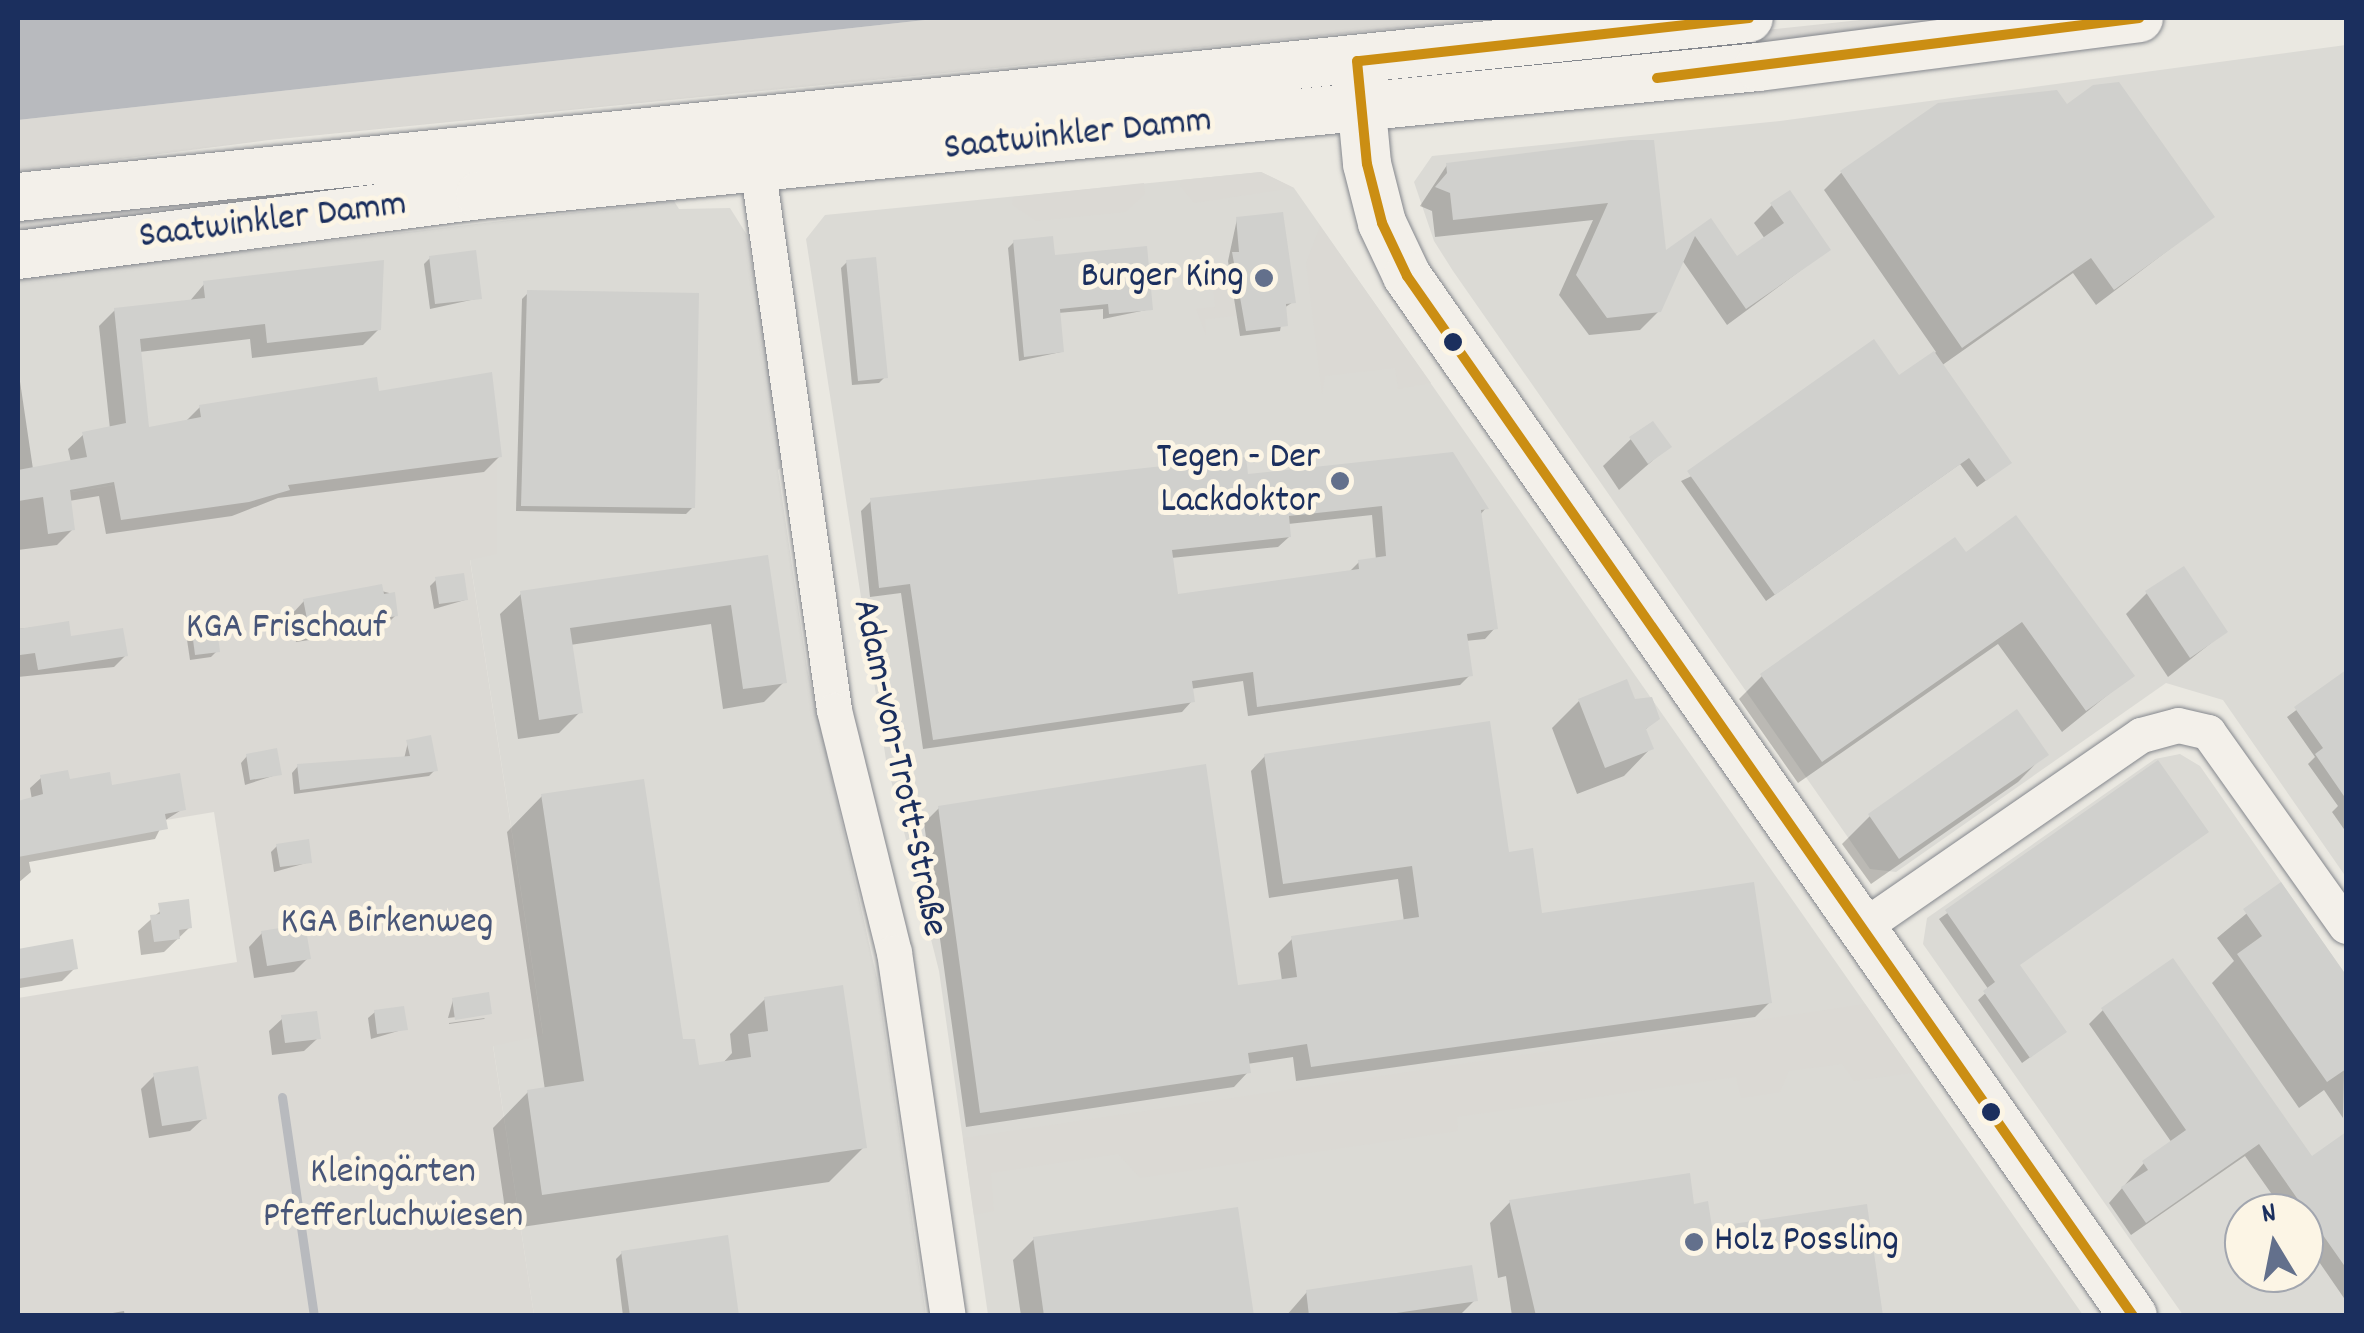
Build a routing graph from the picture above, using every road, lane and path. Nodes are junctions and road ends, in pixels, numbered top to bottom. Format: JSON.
{"nodes":[{"id":1,"x":1749,"y":18,"type":"edge"},
{"id":2,"x":2139,"y":18,"type":"edge"},
{"id":3,"x":1357,"y":60,"type":"junction"},
{"id":4,"x":1362,"y":108,"type":"junction"},
{"id":5,"x":751,"y":119,"type":"junction"},
{"id":6,"x":756,"y":168,"type":"junction"},
{"id":7,"x":18,"y":197,"type":"edge"},
{"id":8,"x":18,"y":255,"type":"edge"},
{"id":9,"x":2346,"y":926,"type":"edge"},
{"id":10,"x":1862,"y":928,"type":"junction"},
{"id":11,"x":948,"y":1316,"type":"edge"},
{"id":12,"x":2133,"y":1316,"type":"edge"}],
"edges":[{"from":1,"to":3,"type":"main road","name":"Saatwinkler Damm"},
{"from":2,"to":4,"type":"main road","name":"Saatwinkler Damm"},
{"from":3,"to":4,"type":"main road"},
{"from":3,"to":5,"type":"main road","name":"Saatwinkler Damm"},
{"from":4,"to":6,"type":"main road","name":"Saatwinkler Damm"},
{"from":4,"to":10,"type":"main road"},
{"from":5,"to":6,"type":"street","name":"Adam-von-Trott-Straße"},
{"from":5,"to":7,"type":"main road","name":"Saatwinkler Damm"},
{"from":6,"to":8,"type":"main road","name":"Saatwinkler Damm"},
{"from":6,"to":11,"type":"street","name":"Adam-von-Trott-Straße"},
{"from":9,"to":10,"type":"street"},
{"from":10,"to":12,"type":"main road"}]}
